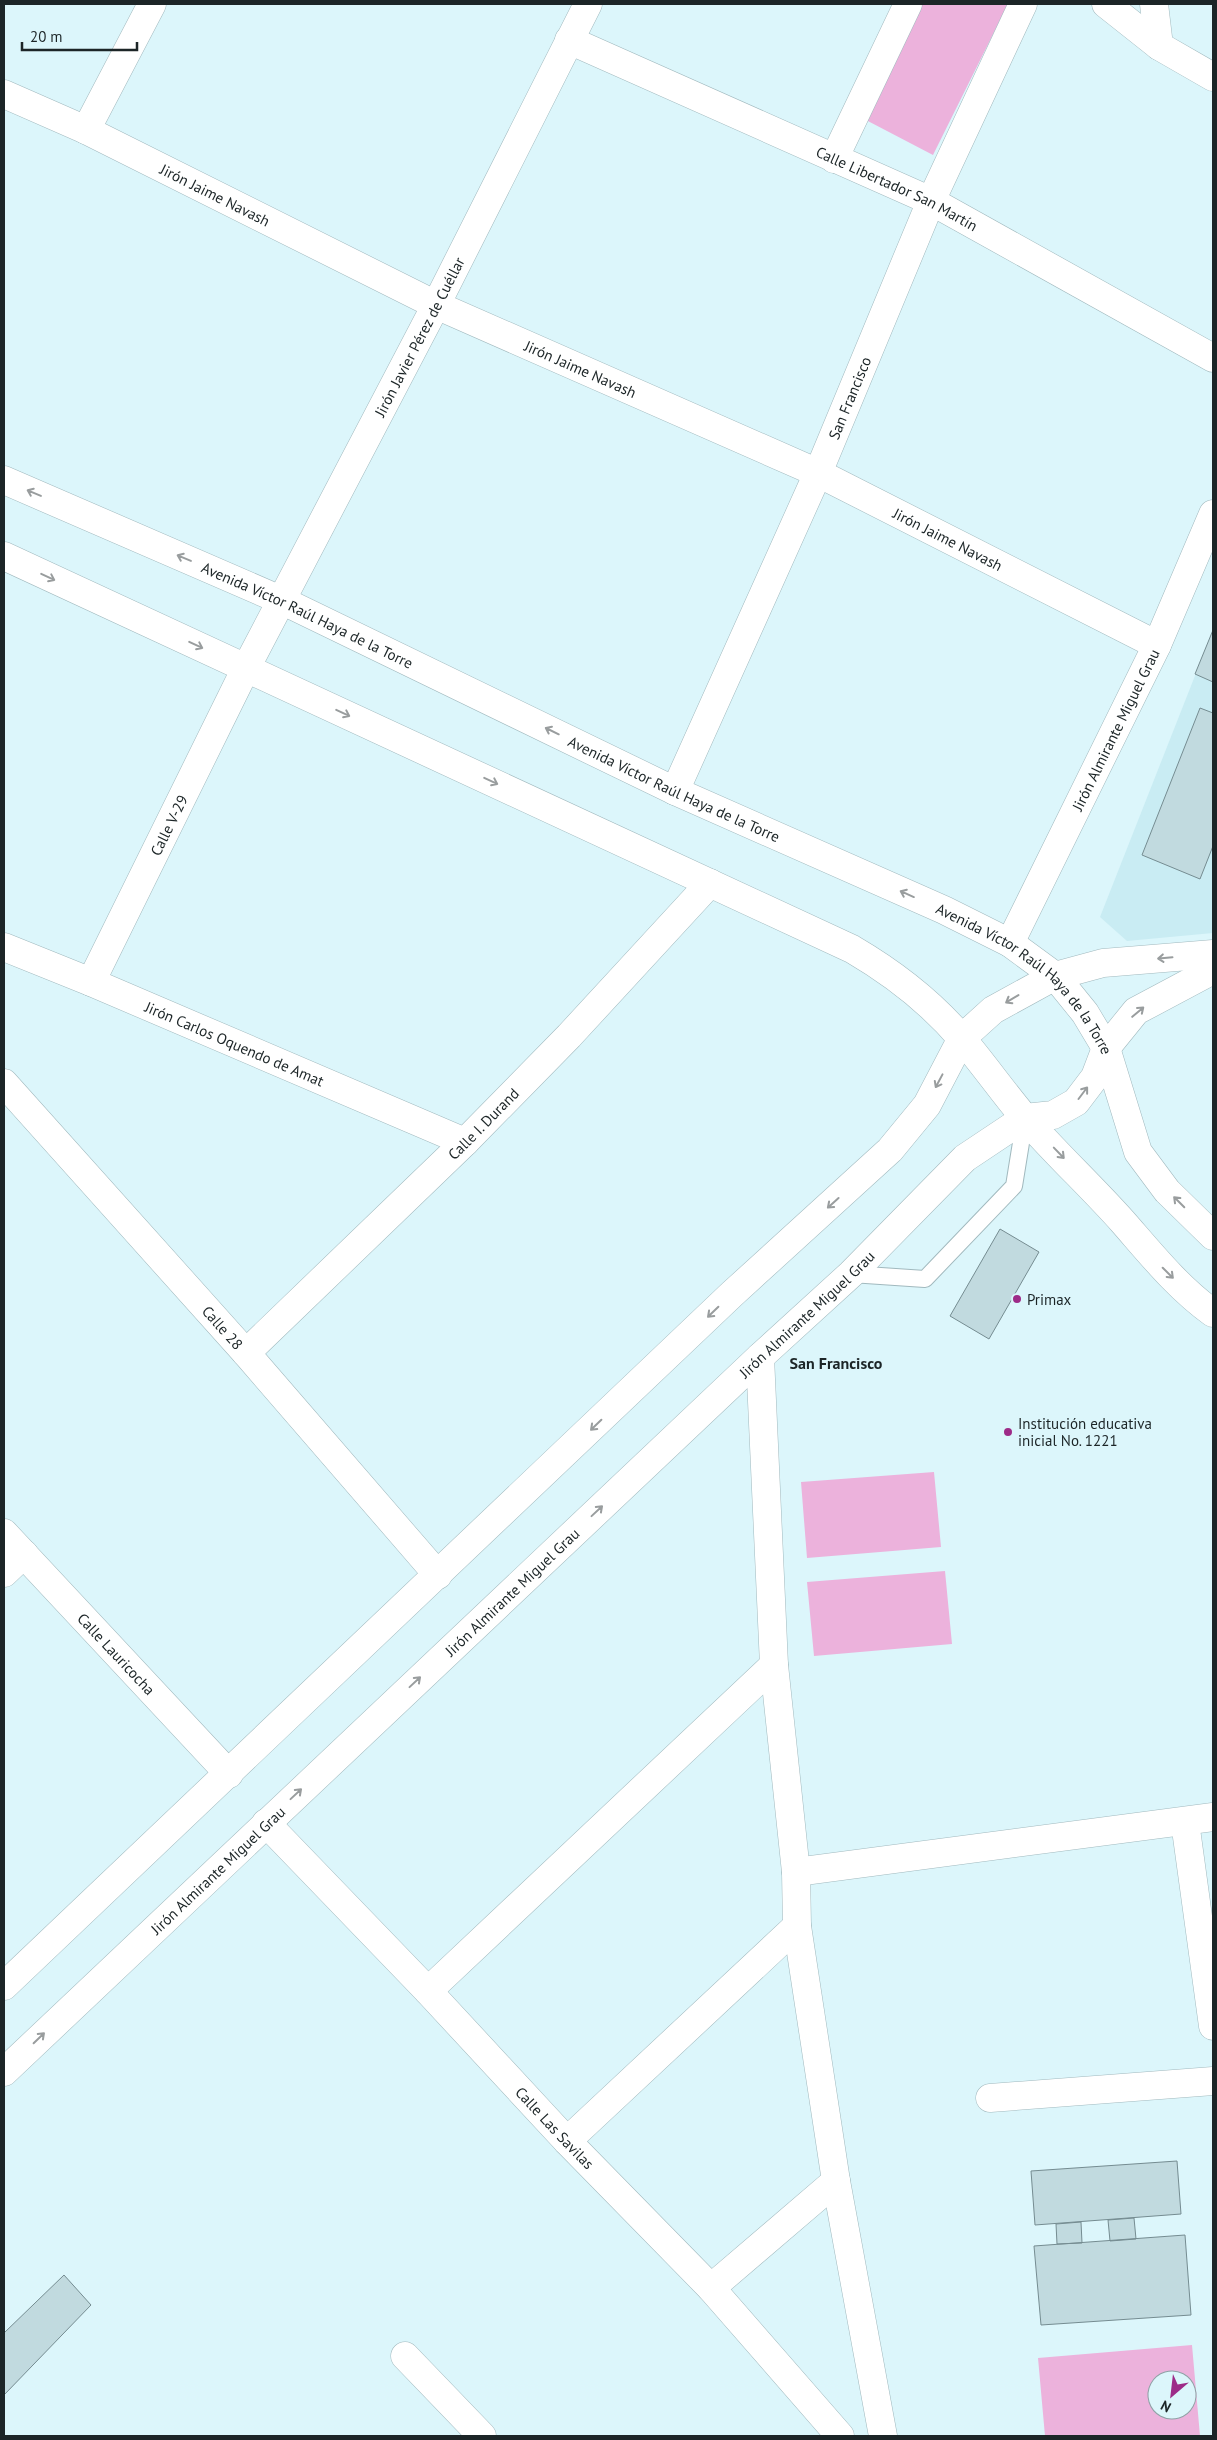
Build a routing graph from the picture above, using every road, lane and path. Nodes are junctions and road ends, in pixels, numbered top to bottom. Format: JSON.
{"nodes":[{"id":1,"x":152,"y":4,"type":"edge"},
{"id":2,"x":588,"y":4,"type":"edge"},
{"id":3,"x":908,"y":4,"type":"edge"},
{"id":4,"x":1023,"y":4,"type":"edge"},
{"id":5,"x":1106,"y":4,"type":"edge"},
{"id":6,"x":1154,"y":4,"type":"edge"},
{"id":7,"x":569,"y":40,"type":"junction"},
{"id":8,"x":1159,"y":46,"type":"junction"},
{"id":9,"x":1213,"y":77,"type":"edge"},
{"id":10,"x":4,"y":94,"type":"edge"},
{"id":11,"x":86,"y":130,"type":"junction"},
{"id":12,"x":834,"y":159,"type":"junction"},
{"id":13,"x":931,"y":201,"type":"junction"},
{"id":14,"x":436,"y":305,"type":"junction"},
{"id":15,"x":1213,"y":358,"type":"edge"},
{"id":16,"x":818,"y":472,"type":"junction"},
{"id":17,"x":4,"y":480,"type":"edge"},
{"id":18,"x":1213,"y":514,"type":"edge"},
{"id":19,"x":4,"y":556,"type":"edge"},
{"id":20,"x":283,"y":600,"type":"junction"},
{"id":21,"x":1157,"y":645,"type":"junction"},
{"id":22,"x":246,"y":668,"type":"junction"},
{"id":23,"x":675,"y":791,"type":"junction"},
{"id":24,"x":710,"y":883,"type":"junction"},
{"id":25,"x":1010,"y":943,"type":"junction"},
{"id":26,"x":4,"y":947,"type":"edge"},
{"id":27,"x":1213,"y":954,"type":"edge"},
{"id":28,"x":1213,"y":970,"type":"edge"},
{"id":29,"x":1055,"y":976,"type":"junction"},
{"id":30,"x":91,"y":982,"type":"junction"},
{"id":31,"x":962,"y":1038,"type":"junction"},
{"id":32,"x":1106,"y":1048,"type":"junction"},
{"id":33,"x":4,"y":1083,"type":"edge"},
{"id":34,"x":1025,"y":1118,"type":"junction"},
{"id":35,"x":464,"y":1142,"type":"junction"},
{"id":36,"x":1213,"y":1236,"type":"edge"},
{"id":37,"x":851,"y":1274,"type":"junction"},
{"id":38,"x":1213,"y":1313,"type":"edge"},
{"id":39,"x":246,"y":1353,"type":"junction"},
{"id":40,"x":760,"y":1357,"type":"junction"},
{"id":41,"x":4,"y":1532,"type":"edge"},
{"id":42,"x":24,"y":1554,"type":"junction"},
{"id":43,"x":4,"y":1573,"type":"edge"},
{"id":44,"x":438,"y":1575,"type":"junction"},
{"id":45,"x":774,"y":1665,"type":"junction"},
{"id":46,"x":228,"y":1774,"type":"junction"},
{"id":47,"x":1213,"y":1817,"type":"edge"},
{"id":48,"x":1185,"y":1822,"type":"junction"},
{"id":49,"x":266,"y":1823,"type":"junction"},
{"id":50,"x":796,"y":1872,"type":"junction"},
{"id":51,"x":797,"y":1926,"type":"junction"},
{"id":52,"x":4,"y":1986,"type":"edge"},
{"id":53,"x":428,"y":1991,"type":"junction"},
{"id":54,"x":1213,"y":2026,"type":"edge"},
{"id":55,"x":4,"y":2072,"type":"edge"},
{"id":56,"x":1213,"y":2081,"type":"edge"},
{"id":57,"x":990,"y":2098,"type":"dead end"},
{"id":58,"x":567,"y":2141,"type":"junction"},
{"id":59,"x":836,"y":2181,"type":"junction"},
{"id":60,"x":711,"y":2288,"type":"junction"},
{"id":61,"x":405,"y":2356,"type":"dead end"},
{"id":62,"x":482,"y":2436,"type":"edge"},
{"id":63,"x":840,"y":2436,"type":"edge"},
{"id":64,"x":883,"y":2436,"type":"edge"}],
"edges":[{"from":1,"to":11,"type":"street"},
{"from":2,"to":7,"type":"street","name":"Jirón Javier Pérez de Cuéllar"},
{"from":3,"to":12,"type":"street"},
{"from":4,"to":13,"type":"street","name":"San Francisco"},
{"from":5,"to":8,"type":"street"},
{"from":6,"to":8,"type":"street"},
{"from":7,"to":12,"type":"street","name":"Calle Libertador San Martín"},
{"from":7,"to":14,"type":"street","name":"Jirón Javier Pérez de Cuéllar"},
{"from":8,"to":9,"type":"street"},
{"from":10,"to":11,"type":"street","name":"Jirón Jaime Navash"},
{"from":11,"to":14,"type":"street","name":"Jirón Jaime Navash"},
{"from":12,"to":13,"type":"street","name":"Calle Libertador San Martín"},
{"from":13,"to":15,"type":"street","name":"Calle Libertador San Martín"},
{"from":13,"to":16,"type":"street","name":"San Francisco"},
{"from":14,"to":16,"type":"street","name":"Jirón Jaime Navash"},
{"from":14,"to":20,"type":"street","name":"Jirón Javier Pérez de Cuéllar"},
{"from":16,"to":21,"type":"street","name":"Jirón Jaime Navash"},
{"from":16,"to":23,"type":"street","name":"San Francisco"},
{"from":20,"to":17,"type":"street","name":"Avenida Víctor Raúl Haya de la Torre","one_way":true},
{"from":18,"to":21,"type":"street","name":"Jirón Almirante Miguel Grau"},
{"from":19,"to":22,"type":"street","one_way":true},
{"from":20,"to":22,"type":"street","name":"Jirón Javier Pérez de Cuéllar"},
{"from":23,"to":20,"type":"street","name":"Avenida Víctor Raúl Haya de la Torre","one_way":true},
{"from":21,"to":25,"type":"street","name":"Jirón Almirante Miguel Grau"},
{"from":22,"to":24,"type":"street","one_way":true},
{"from":22,"to":30,"type":"street","name":"Calle V-29"},
{"from":25,"to":23,"type":"street","name":"Avenida Víctor Raúl Haya de la Torre","one_way":true},
{"from":24,"to":31,"type":"street"},
{"from":24,"to":35,"type":"street","name":"Calle I. Durand"},
{"from":25,"to":29,"type":"street","name":"Avenida Víctor Raúl Haya de la Torre"},
{"from":26,"to":30,"type":"street","name":"Jirón Carlos Oquendo de Amat"},
{"from":27,"to":29,"type":"street","one_way":true},
{"from":32,"to":28,"type":"street","one_way":true},
{"from":29,"to":31,"type":"street","one_way":true},
{"from":29,"to":32,"type":"street","name":"Avenida Víctor Raúl Haya de la Torre"},
{"from":30,"to":35,"type":"street","name":"Jirón Carlos Oquendo de Amat"},
{"from":31,"to":34,"type":"street"},
{"from":31,"to":44,"type":"street","one_way":true},
{"from":34,"to":32,"type":"street","one_way":true},
{"from":36,"to":32,"type":"street","name":"Avenida Víctor Raúl Haya de la Torre","one_way":true},
{"from":33,"to":39,"type":"street","name":"Calle 28"},
{"from":34,"to":37,"type":"street","name":"Jirón Almirante Miguel Grau"},
{"from":34,"to":37,"type":"lane"},
{"from":34,"to":38,"type":"street","one_way":true},
{"from":35,"to":39,"type":"street","name":"Calle I. Durand"},
{"from":37,"to":40,"type":"street","name":"Jirón Almirante Miguel Grau"},
{"from":39,"to":44,"type":"street","name":"Calle 28"},
{"from":40,"to":45,"type":"street"},
{"from":49,"to":40,"type":"street","name":"Jirón Almirante Miguel Grau","one_way":true},
{"from":41,"to":42,"type":"street","name":"Calle Lauricocha"},
{"from":42,"to":43,"type":"street"},
{"from":42,"to":46,"type":"street","name":"Calle Lauricocha"},
{"from":44,"to":46,"type":"street"},
{"from":45,"to":50,"type":"street"},
{"from":45,"to":53,"type":"street"},
{"from":46,"to":52,"type":"street"},
{"from":47,"to":48,"type":"street"},
{"from":48,"to":50,"type":"street"},
{"from":48,"to":54,"type":"street"},
{"from":49,"to":53,"type":"street","name":"Calle Las Savilas"},
{"from":55,"to":49,"type":"street","name":"Jirón Almirante Miguel Grau","one_way":true},
{"from":50,"to":51,"type":"street"},
{"from":51,"to":58,"type":"street"},
{"from":51,"to":59,"type":"street"},
{"from":53,"to":58,"type":"street","name":"Calle Las Savilas"},
{"from":56,"to":57,"type":"street"},
{"from":58,"to":60,"type":"street","name":"Calle Las Savilas"},
{"from":59,"to":60,"type":"street"},
{"from":59,"to":64,"type":"street"},
{"from":60,"to":63,"type":"street","name":"Calle Las Savilas"},
{"from":61,"to":62,"type":"street"}]}
